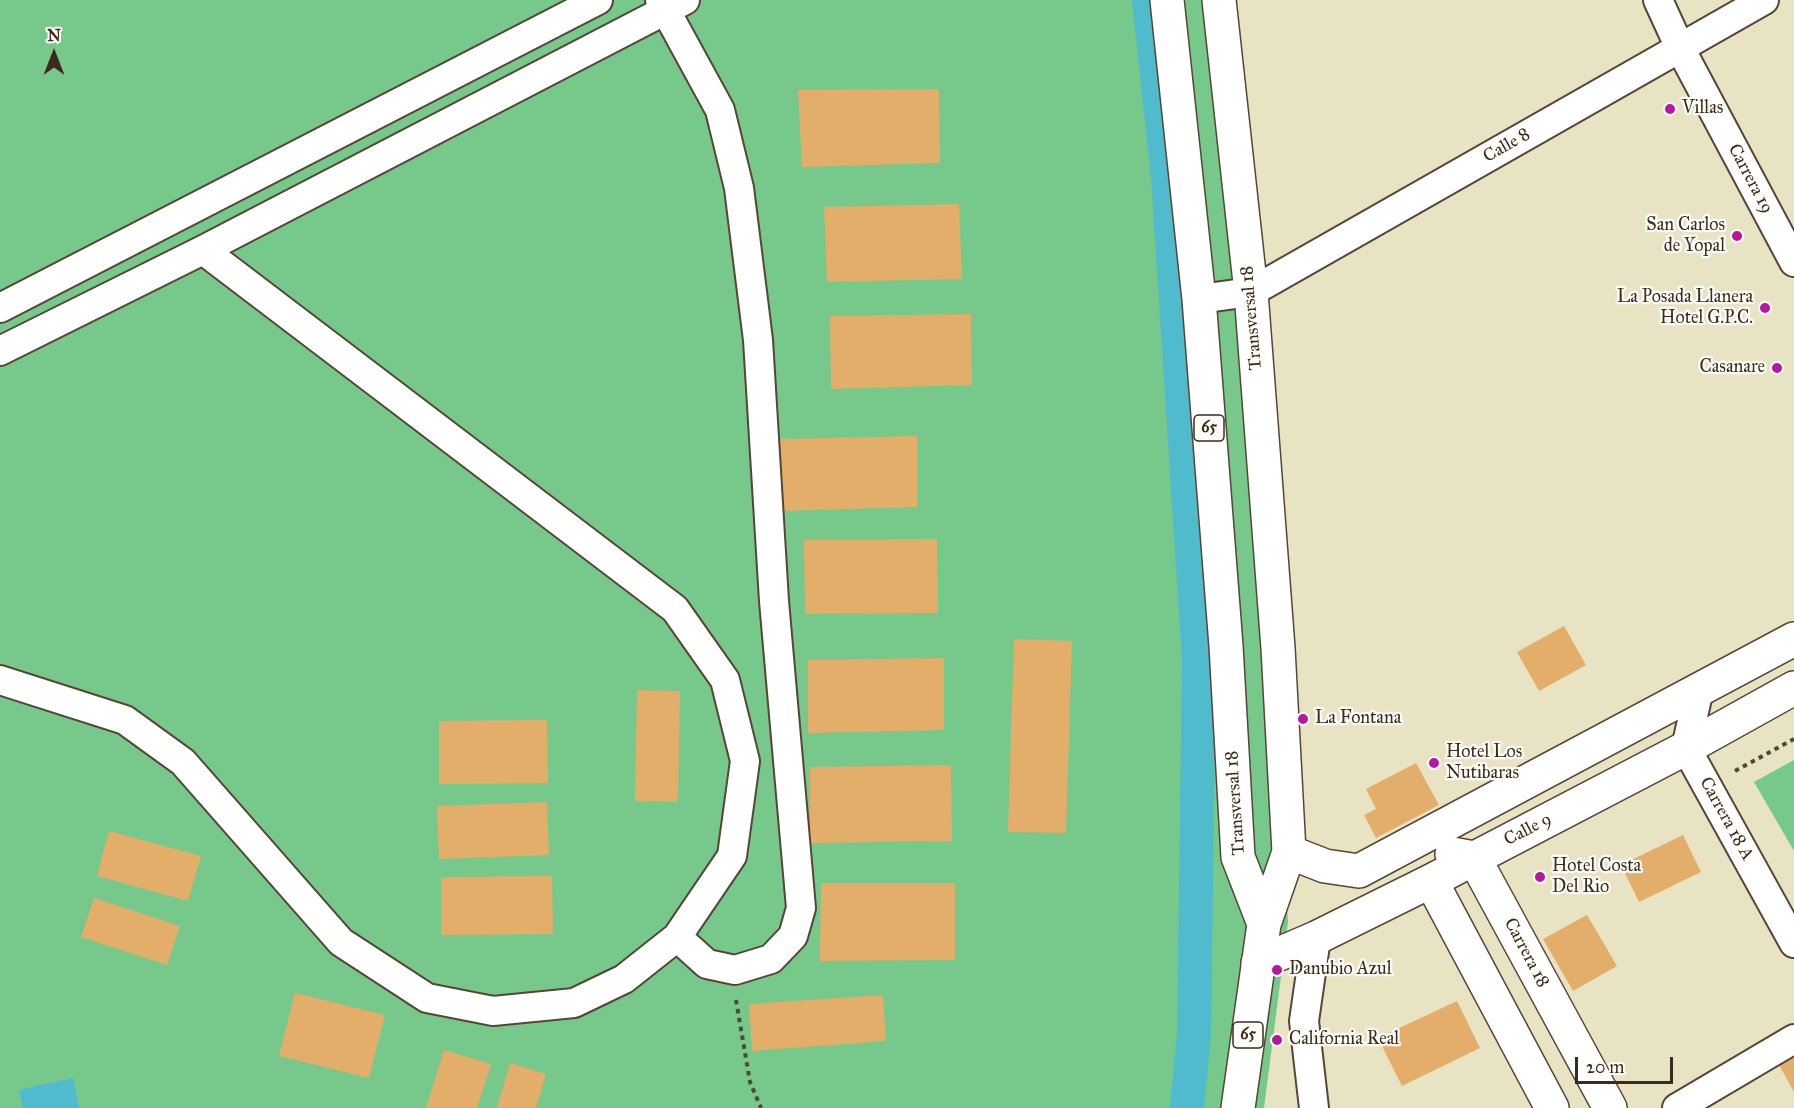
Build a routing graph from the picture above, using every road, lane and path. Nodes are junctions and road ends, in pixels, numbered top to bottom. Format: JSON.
{"nodes":[{"id":1,"x":598,"y":0,"type":"edge"},
{"id":2,"x":1167,"y":0,"type":"edge"},
{"id":3,"x":1219,"y":0,"type":"edge"},
{"id":4,"x":1658,"y":0,"type":"edge"},
{"id":5,"x":1764,"y":0,"type":"edge"},
{"id":6,"x":670,"y":3,"type":"edge"},
{"id":7,"x":1680,"y":48,"type":"junction"},
{"id":8,"x":203,"y":250,"type":"junction"},
{"id":9,"x":1794,"y":262,"type":"edge"},
{"id":10,"x":1251,"y":292,"type":"junction"},
{"id":11,"x":1199,"y":299,"type":"junction"},
{"id":12,"x":0,"y":308,"type":"edge"},
{"id":13,"x":0,"y":351,"type":"edge"},
{"id":14,"x":1794,"y":639,"type":"edge"},
{"id":15,"x":0,"y":680,"type":"edge"},
{"id":16,"x":1794,"y":688,"type":"edge"},
{"id":17,"x":1700,"y":689,"type":"junction"},
{"id":18,"x":1794,"y":739,"type":"edge"},
{"id":19,"x":1686,"y":748,"type":"junction"},
{"id":20,"x":1729,"y":774,"type":"dead end"},
{"id":21,"x":1407,"y":846,"type":"junction"},
{"id":22,"x":1289,"y":852,"type":"junction"},
{"id":23,"x":1474,"y":858,"type":"junction"},
{"id":24,"x":1431,"y":881,"type":"junction"},
{"id":25,"x":1264,"y":924,"type":"junction"},
{"id":26,"x":677,"y":937,"type":"junction"},
{"id":27,"x":1316,"y":938,"type":"junction"},
{"id":28,"x":1794,"y":943,"type":"edge"},
{"id":29,"x":1258,"y":963,"type":"junction"},
{"id":30,"x":735,"y":970,"type":"junction"},
{"id":31,"x":1794,"y":1039,"type":"edge"},
{"id":32,"x":761,"y":1108,"type":"edge"},
{"id":33,"x":1238,"y":1108,"type":"edge"},
{"id":34,"x":1314,"y":1108,"type":"edge"},
{"id":35,"x":1552,"y":1108,"type":"edge"},
{"id":36,"x":1610,"y":1108,"type":"edge"},
{"id":37,"x":1677,"y":1108,"type":"edge"}],
"edges":[{"from":1,"to":12,"type":"street"},
{"from":2,"to":11,"type":"main road","name":"Transversal 18","number":"65"},
{"from":3,"to":10,"type":"main road","name":"Transversal 18","number":"65"},
{"from":4,"to":7,"type":"street","name":"Carrera 19"},
{"from":5,"to":7,"type":"street","name":"Calle 8"},
{"from":6,"to":8,"type":"street"},
{"from":6,"to":30,"type":"street"},
{"from":7,"to":9,"type":"street","name":"Carrera 19"},
{"from":7,"to":10,"type":"street","name":"Calle 8"},
{"from":8,"to":13,"type":"street"},
{"from":8,"to":26,"type":"street"},
{"from":10,"to":11,"type":"street"},
{"from":10,"to":22,"type":"main road","name":"Transversal 18","number":"65"},
{"from":11,"to":25,"type":"main road","name":"Transversal 18","number":"65"},
{"from":14,"to":17,"type":"main road"},
{"from":15,"to":26,"type":"street"},
{"from":16,"to":19,"type":"main road","name":"Calle 9"},
{"from":17,"to":19,"type":"street"},
{"from":17,"to":21,"type":"main road"},
{"from":18,"to":20,"type":"path"},
{"from":19,"to":23,"type":"main road","name":"Calle 9"},
{"from":19,"to":28,"type":"street","name":"Carrera 18 A"},
{"from":21,"to":22,"type":"main road"},
{"from":21,"to":23,"type":"main road"},
{"from":22,"to":25,"type":"main road","name":"Transversal 18","number":"65"},
{"from":23,"to":24,"type":"main road","name":"Calle 9"},
{"from":23,"to":36,"type":"main road","name":"Carrera 18"},
{"from":24,"to":27,"type":"main road","name":"Calle 9"},
{"from":24,"to":35,"type":"main road"},
{"from":25,"to":29,"type":"main road","number":"65"},
{"from":26,"to":30,"type":"street"},
{"from":27,"to":29,"type":"main road","name":"Calle 9"},
{"from":27,"to":34,"type":"street"},
{"from":29,"to":33,"type":"main road","number":"65"},
{"from":30,"to":32,"type":"path"},
{"from":31,"to":37,"type":"street"}]}
